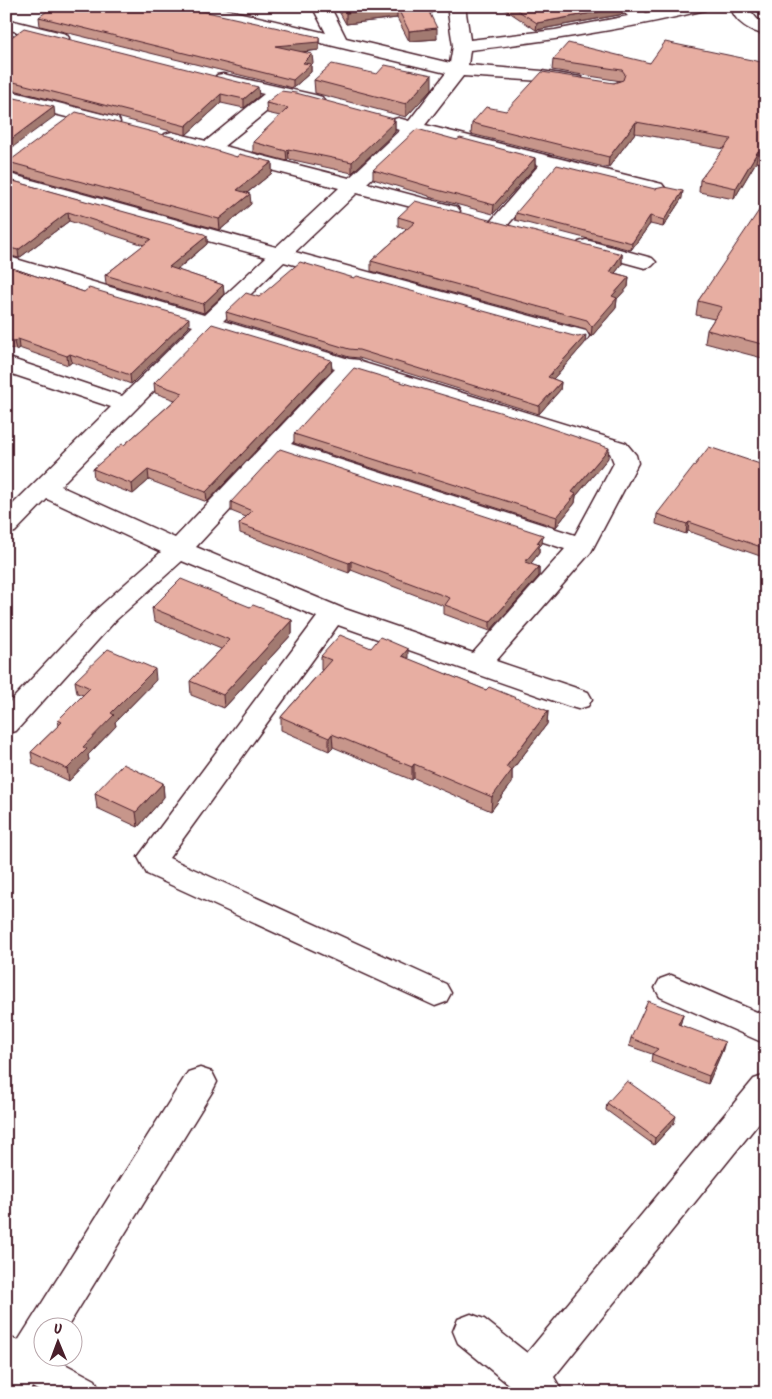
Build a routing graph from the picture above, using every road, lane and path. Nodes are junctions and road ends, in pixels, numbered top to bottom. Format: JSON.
{"nodes":[{"id":1,"x":189,"y":6,"type":"edge"},
{"id":2,"x":321,"y":6,"type":"edge"},
{"id":3,"x":456,"y":6,"type":"edge"},
{"id":4,"x":626,"y":6,"type":"edge"},
{"id":5,"x":699,"y":6,"type":"edge"},
{"id":6,"x":740,"y":6,"type":"edge"},
{"id":7,"x":643,"y":19,"type":"junction"},
{"id":8,"x":6,"y":24,"type":"edge"},
{"id":9,"x":766,"y":30,"type":"edge"},
{"id":10,"x":74,"y":41,"type":"edge"},
{"id":11,"x":462,"y":46,"type":"junction"},
{"id":12,"x":344,"y":48,"type":"junction"},
{"id":13,"x":458,"y":70,"type":"junction"},
{"id":14,"x":210,"y":76,"type":"edge"},
{"id":15,"x":312,"y":84,"type":"dead end"},
{"id":16,"x":594,"y":84,"type":"edge"},
{"id":17,"x":277,"y":93,"type":"junction"},
{"id":18,"x":6,"y":96,"type":"edge"},
{"id":19,"x":298,"y":96,"type":"junction"},
{"id":20,"x":336,"y":107,"type":"edge"},
{"id":21,"x":74,"y":113,"type":"junction"},
{"id":22,"x":384,"y":120,"type":"edge"},
{"id":23,"x":132,"y":128,"type":"edge"},
{"id":24,"x":413,"y":128,"type":"junction"},
{"id":25,"x":52,"y":130,"type":"edge"},
{"id":26,"x":151,"y":133,"type":"edge"},
{"id":27,"x":209,"y":148,"type":"junction"},
{"id":28,"x":551,"y":163,"type":"junction"},
{"id":29,"x":6,"y":179,"type":"edge"},
{"id":30,"x":352,"y":185,"type":"junction"},
{"id":31,"x":655,"y":188,"type":"edge"},
{"id":32,"x":483,"y":219,"type":"junction"},
{"id":33,"x":518,"y":228,"type":"edge"},
{"id":34,"x":566,"y":241,"type":"edge"},
{"id":35,"x":280,"y":254,"type":"junction"},
{"id":36,"x":6,"y":262,"type":"edge"},
{"id":37,"x":645,"y":262,"type":"dead end"},
{"id":38,"x":209,"y":322,"type":"junction"},
{"id":39,"x":578,"y":336,"type":"edge"},
{"id":40,"x":6,"y":364,"type":"edge"},
{"id":41,"x":351,"y":366,"type":"junction"},
{"id":42,"x":127,"y":405,"type":"junction"},
{"id":43,"x":276,"y":446,"type":"junction"},
{"id":44,"x":45,"y":488,"type":"junction"},
{"id":45,"x":6,"y":526,"type":"edge"},
{"id":46,"x":582,"y":546,"type":"junction"},
{"id":47,"x":179,"y":550,"type":"junction"},
{"id":48,"x":333,"y":614,"type":"junction"},
{"id":49,"x":479,"y":663,"type":"junction"},
{"id":50,"x":578,"y":699,"type":"dead end"},
{"id":51,"x":6,"y":724,"type":"edge"},
{"id":52,"x":671,"y":988,"type":"dead end"},
{"id":53,"x":435,"y":992,"type":"dead end"},
{"id":54,"x":766,"y":1031,"type":"edge"},
{"id":55,"x":200,"y":1082,"type":"dead end"},
{"id":56,"x":766,"y":1088,"type":"edge"},
{"id":57,"x":54,"y":1316,"type":"edge"},
{"id":58,"x":471,"y":1331,"type":"dead end"},
{"id":59,"x":20,"y":1361,"type":"edge"},
{"id":60,"x":537,"y":1386,"type":"edge"},
{"id":61,"x":82,"y":1393,"type":"edge"}],
"edges":[{"from":1,"to":12,"type":"street"},
{"from":2,"to":12,"type":"street"},
{"from":3,"to":11,"type":"street"},
{"from":4,"to":7,"type":"street"},
{"from":5,"to":7,"type":"street"},
{"from":6,"to":9,"type":"street"},
{"from":7,"to":11,"type":"street"},
{"from":8,"to":10,"type":"street"},
{"from":11,"to":13,"type":"street"},
{"from":12,"to":13,"type":"street"},
{"from":13,"to":16,"type":"street"},
{"from":13,"to":24,"type":"street"},
{"from":14,"to":17,"type":"street"},
{"from":15,"to":19,"type":"street"},
{"from":17,"to":19,"type":"street"},
{"from":17,"to":27,"type":"street"},
{"from":18,"to":21,"type":"street"},
{"from":19,"to":20,"type":"street"},
{"from":21,"to":23,"type":"street"},
{"from":21,"to":25,"type":"street"},
{"from":22,"to":24,"type":"street"},
{"from":24,"to":28,"type":"street"},
{"from":24,"to":30,"type":"street"},
{"from":26,"to":27,"type":"street"},
{"from":27,"to":30,"type":"street"},
{"from":28,"to":31,"type":"street"},
{"from":28,"to":32,"type":"street"},
{"from":29,"to":35,"type":"street"},
{"from":30,"to":32,"type":"street"},
{"from":30,"to":35,"type":"street"},
{"from":32,"to":33,"type":"street"},
{"from":34,"to":37,"type":"street"},
{"from":35,"to":38,"type":"street"},
{"from":35,"to":39,"type":"street"},
{"from":36,"to":38,"type":"street"},
{"from":38,"to":41,"type":"street"},
{"from":38,"to":42,"type":"street"},
{"from":40,"to":42,"type":"street"},
{"from":41,"to":43,"type":"street"},
{"from":41,"to":46,"type":"street"},
{"from":42,"to":44,"type":"street"},
{"from":43,"to":46,"type":"street"},
{"from":43,"to":47,"type":"street"},
{"from":44,"to":45,"type":"street"},
{"from":44,"to":47,"type":"street"},
{"from":46,"to":49,"type":"street"},
{"from":47,"to":48,"type":"street"},
{"from":47,"to":51,"type":"street"},
{"from":48,"to":49,"type":"street"},
{"from":48,"to":53,"type":"street"},
{"from":49,"to":50,"type":"street"},
{"from":52,"to":54,"type":"street"},
{"from":55,"to":57,"type":"street"},
{"from":56,"to":60,"type":"street"},
{"from":58,"to":60,"type":"street"},
{"from":59,"to":61,"type":"street"}]}
